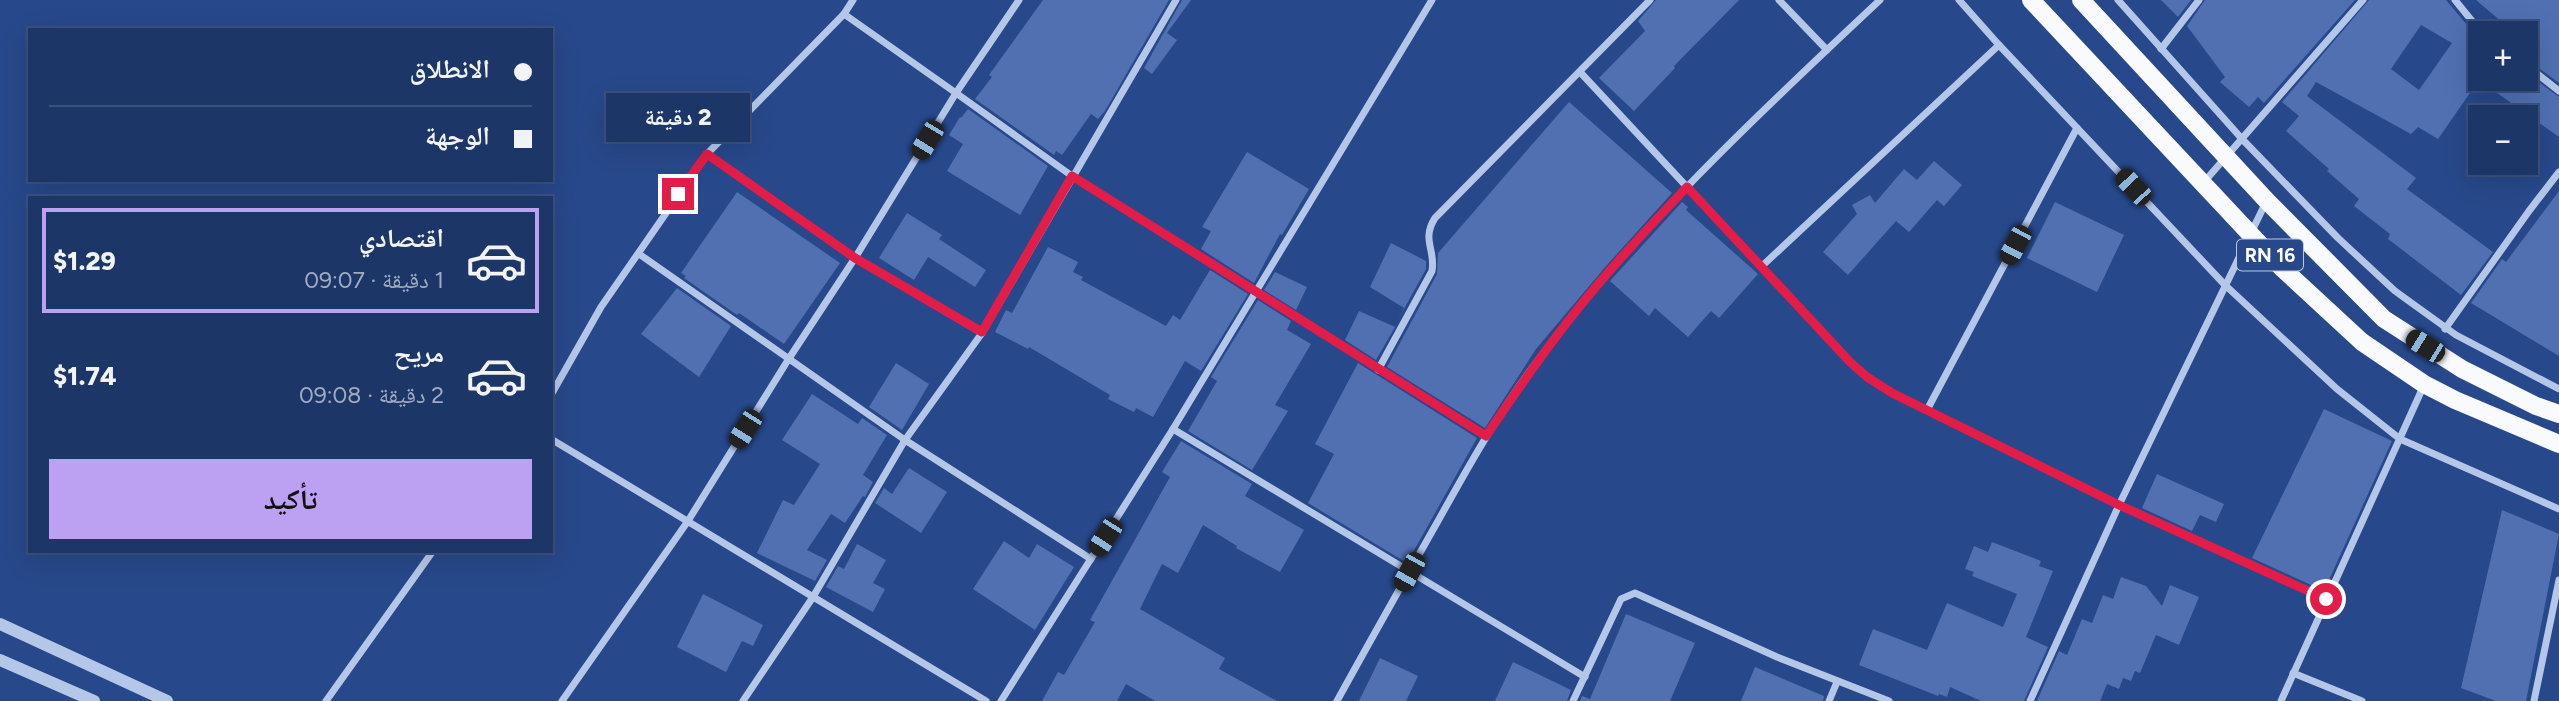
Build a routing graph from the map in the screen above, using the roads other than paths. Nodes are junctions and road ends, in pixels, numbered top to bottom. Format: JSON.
{"nodes":[{"id":1,"x":853,"y":0,"type":"edge"},
{"id":2,"x":1019,"y":0,"type":"edge"},
{"id":3,"x":1176,"y":0,"type":"edge"},
{"id":4,"x":1433,"y":0,"type":"edge"},
{"id":5,"x":1650,"y":0,"type":"edge"},
{"id":6,"x":1779,"y":0,"type":"edge"},
{"id":7,"x":1880,"y":0,"type":"edge"},
{"id":8,"x":1959,"y":0,"type":"edge"},
{"id":9,"x":2031,"y":0,"type":"edge"},
{"id":10,"x":2081,"y":0,"type":"edge"},
{"id":11,"x":2118,"y":0,"type":"edge"},
{"id":12,"x":2199,"y":0,"type":"edge"},
{"id":13,"x":2363,"y":0,"type":"edge"},
{"id":14,"x":2455,"y":0,"type":"edge"},
{"id":15,"x":844,"y":14,"type":"junction"},
{"id":16,"x":2472,"y":21,"type":"edge"},
{"id":17,"x":1998,"y":45,"type":"junction"},
{"id":18,"x":2161,"y":48,"type":"junction"},
{"id":19,"x":1827,"y":50,"type":"junction"},
{"id":20,"x":1580,"y":72,"type":"junction"},
{"id":21,"x":2538,"y":74,"type":"edge"},
{"id":22,"x":2559,"y":91,"type":"edge"},
{"id":23,"x":956,"y":93,"type":"junction"},
{"id":24,"x":2077,"y":128,"type":"junction"},
{"id":25,"x":2243,"y":140,"type":"junction"},
{"id":26,"x":707,"y":154,"type":"junction"},
{"id":27,"x":2227,"y":158,"type":"junction"},
{"id":28,"x":2559,"y":172,"type":"edge"},
{"id":29,"x":1072,"y":176,"type":"junction"},
{"id":30,"x":2204,"y":182,"type":"junction"},
{"id":31,"x":1687,"y":187,"type":"junction"},
{"id":32,"x":2267,"y":201,"type":"junction"},
{"id":33,"x":2251,"y":235,"type":"junction"},
{"id":34,"x":639,"y":254,"type":"junction"},
{"id":35,"x":855,"y":258,"type":"junction"},
{"id":36,"x":1761,"y":267,"type":"junction"},
{"id":37,"x":2225,"y":285,"type":"junction"},
{"id":38,"x":1255,"y":291,"type":"junction"},
{"id":39,"x":2445,"y":329,"type":"junction"},
{"id":40,"x":982,"y":332,"type":"junction"},
{"id":41,"x":788,"y":360,"type":"junction"},
{"id":42,"x":1378,"y":370,"type":"junction"},
{"id":43,"x":2424,"y":384,"type":"junction"},
{"id":44,"x":2559,"y":389,"type":"edge"},
{"id":45,"x":553,"y":391,"type":"edge"},
{"id":46,"x":1927,"y":410,"type":"junction"},
{"id":47,"x":2559,"y":414,"type":"edge"},
{"id":48,"x":1173,"y":429,"type":"junction"},
{"id":49,"x":1486,"y":436,"type":"junction"},
{"id":50,"x":2400,"y":439,"type":"junction"},
{"id":51,"x":553,"y":440,"type":"edge"},
{"id":52,"x":905,"y":440,"type":"junction"},
{"id":53,"x":2559,"y":444,"type":"edge"},
{"id":54,"x":2119,"y":505,"type":"junction"},
{"id":55,"x":2559,"y":509,"type":"edge"},
{"id":56,"x":688,"y":521,"type":"junction"},
{"id":57,"x":432,"y":553,"type":"edge"},
{"id":58,"x":1091,"y":559,"type":"junction"},
{"id":59,"x":1409,"y":572,"type":"junction"},
{"id":60,"x":2559,"y":580,"type":"edge"},
{"id":61,"x":813,"y":597,"type":"junction"},
{"id":62,"x":2326,"y":599,"type":"junction"},
{"id":63,"x":0,"y":624,"type":"edge"},
{"id":64,"x":0,"y":660,"type":"edge"},
{"id":65,"x":2293,"y":673,"type":"junction"},
{"id":66,"x":1585,"y":677,"type":"junction"},
{"id":67,"x":1837,"y":682,"type":"junction"},
{"id":68,"x":94,"y":701,"type":"edge"},
{"id":69,"x":167,"y":701,"type":"edge"},
{"id":70,"x":326,"y":701,"type":"edge"},
{"id":71,"x":562,"y":701,"type":"edge"},
{"id":72,"x":743,"y":701,"type":"edge"},
{"id":73,"x":986,"y":701,"type":"edge"},
{"id":74,"x":1001,"y":701,"type":"edge"},
{"id":75,"x":1336,"y":701,"type":"edge"},
{"id":76,"x":1573,"y":701,"type":"edge"},
{"id":77,"x":1829,"y":701,"type":"edge"},
{"id":78,"x":1889,"y":701,"type":"edge"},
{"id":79,"x":2030,"y":701,"type":"edge"},
{"id":80,"x":2281,"y":701,"type":"edge"},
{"id":81,"x":2362,"y":701,"type":"edge"},
{"id":82,"x":2534,"y":701,"type":"edge"}],
"edges":[{"from":1,"to":15,"type":"street"},
{"from":2,"to":23,"type":"street"},
{"from":3,"to":29,"type":"street"},
{"from":4,"to":38,"type":"street"},
{"from":5,"to":20,"type":"street"},
{"from":6,"to":19,"type":"street"},
{"from":7,"to":19,"type":"street"},
{"from":8,"to":17,"type":"street"},
{"from":9,"to":30,"type":"main road","number":"RN 16"},
{"from":10,"to":27,"type":"main road","number":"RN 16"},
{"from":11,"to":18,"type":"street"},
{"from":12,"to":18,"type":"street"},
{"from":13,"to":25,"type":"street"},
{"from":14,"to":16,"type":"street"},
{"from":15,"to":23,"type":"street"},
{"from":15,"to":26,"type":"street"},
{"from":17,"to":24,"type":"street"},
{"from":17,"to":36,"type":"street"},
{"from":18,"to":25,"type":"street"},
{"from":19,"to":31,"type":"street"},
{"from":20,"to":31,"type":"street"},
{"from":20,"to":42,"type":"street"},
{"from":21,"to":22,"type":"street"},
{"from":23,"to":29,"type":"street"},
{"from":23,"to":35,"type":"street"},
{"from":24,"to":37,"type":"street"},
{"from":24,"to":46,"type":"street"},
{"from":25,"to":27,"type":"street"},
{"from":25,"to":39,"type":"street"},
{"from":26,"to":34,"type":"street"},
{"from":26,"to":35,"type":"street"},
{"from":27,"to":30,"type":"street"},
{"from":27,"to":32,"type":"main road","number":"RN 16"},
{"from":28,"to":39,"type":"street"},
{"from":29,"to":38,"type":"street"},
{"from":29,"to":40,"type":"street"},
{"from":30,"to":33,"type":"main road","number":"RN 16"},
{"from":31,"to":36,"type":"street"},
{"from":31,"to":49,"type":"street"},
{"from":32,"to":33,"type":"street"},
{"from":32,"to":47,"type":"main road","number":"RN 16"},
{"from":33,"to":37,"type":"street"},
{"from":33,"to":43,"type":"main road","number":"RN 16"},
{"from":34,"to":41,"type":"street"},
{"from":34,"to":45,"type":"street"},
{"from":35,"to":40,"type":"street"},
{"from":35,"to":41,"type":"street"},
{"from":36,"to":46,"type":"street"},
{"from":37,"to":50,"type":"street"},
{"from":37,"to":54,"type":"street"},
{"from":38,"to":42,"type":"street"},
{"from":38,"to":48,"type":"street"},
{"from":39,"to":44,"type":"street"},
{"from":40,"to":52,"type":"street"},
{"from":41,"to":52,"type":"street"},
{"from":41,"to":56,"type":"street"},
{"from":42,"to":49,"type":"street"},
{"from":43,"to":50,"type":"street"},
{"from":43,"to":53,"type":"main road","number":"RN 16"},
{"from":46,"to":54,"type":"street"},
{"from":48,"to":58,"type":"street"},
{"from":48,"to":59,"type":"street"},
{"from":49,"to":59,"type":"street"},
{"from":50,"to":55,"type":"street"},
{"from":50,"to":62,"type":"street"},
{"from":51,"to":56,"type":"street"},
{"from":52,"to":58,"type":"street"},
{"from":52,"to":61,"type":"street"},
{"from":54,"to":62,"type":"street"},
{"from":54,"to":79,"type":"street"},
{"from":56,"to":61,"type":"street"},
{"from":56,"to":71,"type":"street"},
{"from":57,"to":70,"type":"street"},
{"from":58,"to":74,"type":"street"},
{"from":59,"to":66,"type":"street"},
{"from":59,"to":75,"type":"street"},
{"from":60,"to":82,"type":"street"},
{"from":61,"to":72,"type":"street"},
{"from":61,"to":73,"type":"street"},
{"from":62,"to":65,"type":"street"},
{"from":63,"to":69,"type":"street"},
{"from":64,"to":68,"type":"street"},
{"from":65,"to":80,"type":"street"},
{"from":65,"to":81,"type":"street"},
{"from":66,"to":67,"type":"street"},
{"from":66,"to":76,"type":"street"},
{"from":67,"to":77,"type":"street"},
{"from":67,"to":78,"type":"street"}]}
